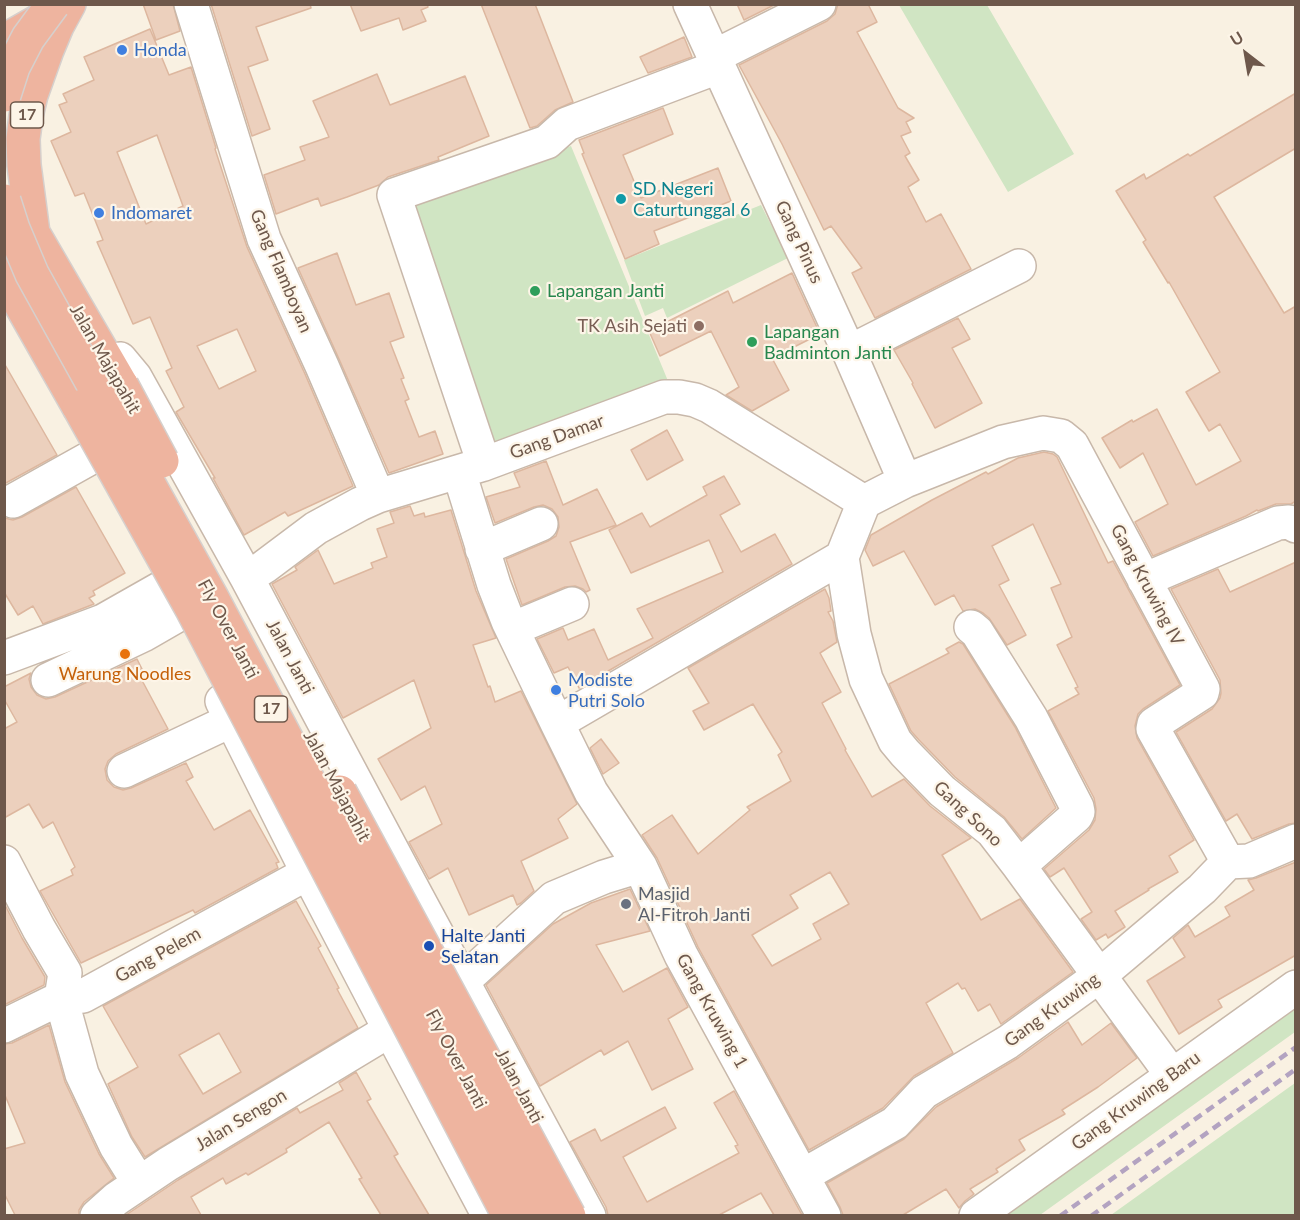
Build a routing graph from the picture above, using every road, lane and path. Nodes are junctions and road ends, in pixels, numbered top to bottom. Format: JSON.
{"nodes":[{"id":1,"x":53,"y":4,"type":"edge"},
{"id":2,"x":68,"y":4,"type":"edge"},
{"id":3,"x":191,"y":4,"type":"edge"},
{"id":4,"x":690,"y":4,"type":"edge"},
{"id":5,"x":819,"y":4,"type":"edge"},
{"id":6,"x":4,"y":41,"type":"edge"},
{"id":7,"x":716,"y":62,"type":"junction"},
{"id":8,"x":4,"y":94,"type":"edge"},
{"id":9,"x":4,"y":182,"type":"edge"},
{"id":10,"x":4,"y":201,"type":"edge"},
{"id":11,"x":33,"y":233,"type":"junction"},
{"id":12,"x":1019,"y":266,"type":"dead end"},
{"id":13,"x":4,"y":274,"type":"edge"},
{"id":14,"x":73,"y":302,"type":"junction"},
{"id":15,"x":34,"y":328,"type":"junction"},
{"id":16,"x":849,"y":352,"type":"junction"},
{"id":17,"x":90,"y":458,"type":"junction"},
{"id":18,"x":472,"y":468,"type":"junction"},
{"id":19,"x":905,"y":481,"type":"junction"},
{"id":20,"x":378,"y":496,"type":"junction"},
{"id":21,"x":13,"y":501,"type":"dead end"},
{"id":22,"x":864,"y":502,"type":"junction"},
{"id":23,"x":541,"y":524,"type":"dead end"},
{"id":24,"x":1296,"y":525,"type":"edge"},
{"id":25,"x":482,"y":549,"type":"junction"},
{"id":26,"x":842,"y":557,"type":"junction"},
{"id":27,"x":247,"y":578,"type":"junction"},
{"id":28,"x":1144,"y":580,"type":"junction"},
{"id":29,"x":171,"y":601,"type":"junction"},
{"id":30,"x":572,"y":604,"type":"dead end"},
{"id":31,"x":971,"y":627,"type":"dead end"},
{"id":32,"x":512,"y":629,"type":"junction"},
{"id":33,"x":4,"y":658,"type":"edge"},
{"id":34,"x":48,"y":680,"type":"dead end"},
{"id":35,"x":232,"y":720,"type":"junction"},
{"id":36,"x":557,"y":723,"type":"junction"},
{"id":37,"x":345,"y":760,"type":"junction"},
{"id":38,"x":124,"y":771,"type":"dead end"},
{"id":39,"x":271,"y":798,"type":"junction"},
{"id":40,"x":1296,"y":841,"type":"edge"},
{"id":41,"x":4,"y":862,"type":"edge"},
{"id":42,"x":1228,"y":862,"type":"junction"},
{"id":43,"x":640,"y":866,"type":"junction"},
{"id":44,"x":1020,"y":866,"type":"junction"},
{"id":45,"x":308,"y":873,"type":"junction"},
{"id":46,"x":1099,"y":976,"type":"junction"},
{"id":47,"x":463,"y":981,"type":"junction"},
{"id":48,"x":1296,"y":987,"type":"edge"},
{"id":49,"x":61,"y":998,"type":"junction"},
{"id":50,"x":4,"y":1026,"type":"edge"},
{"id":51,"x":390,"y":1030,"type":"junction"},
{"id":52,"x":1172,"y":1075,"type":"junction"},
{"id":53,"x":802,"y":1176,"type":"junction"},
{"id":54,"x":139,"y":1183,"type":"junction"},
{"id":55,"x":97,"y":1215,"type":"edge"},
{"id":56,"x":489,"y":1215,"type":"edge"},
{"id":57,"x":508,"y":1215,"type":"edge"},
{"id":58,"x":538,"y":1215,"type":"edge"},
{"id":59,"x":569,"y":1215,"type":"edge"},
{"id":60,"x":589,"y":1215,"type":"edge"},
{"id":61,"x":824,"y":1215,"type":"edge"},
{"id":62,"x":976,"y":1215,"type":"edge"}],
"edges":[{"from":1,"to":8,"type":"highway","number":"17","bridge":true},
{"from":2,"to":6,"type":"highway","number":"17"},
{"from":2,"to":11,"type":"highway","number":"17"},
{"from":3,"to":20,"type":"street","name":"Gang Flamboyan"},
{"from":4,"to":7,"type":"street","name":"Gang Pinus"},
{"from":5,"to":7,"type":"street"},
{"from":7,"to":16,"type":"street","name":"Gang Pinus"},
{"from":7,"to":18,"type":"street","name":"Gang Kruwing 1"},
{"from":9,"to":11,"type":"highway","number":"17"},
{"from":10,"to":58,"type":"highway","name":"Fly Over Janti","number":"17","bridge":true},
{"from":11,"to":14,"type":"highway","name":"Jalan Majapahit","number":"17"},
{"from":12,"to":16,"type":"street"},
{"from":13,"to":15,"type":"highway","number":"17"},
{"from":14,"to":27,"type":"street","name":"Jalan Janti"},
{"from":14,"to":59,"type":"highway","name":"Jalan Majapahit","number":"17","bridge":true},
{"from":15,"to":17,"type":"street"},
{"from":15,"to":57,"type":"highway","number":"17","bridge":true},
{"from":16,"to":19,"type":"street","name":"Gang Pinus"},
{"from":17,"to":21,"type":"street"},
{"from":17,"to":29,"type":"street"},
{"from":18,"to":20,"type":"street","name":"Gang Damar"},
{"from":18,"to":22,"type":"street","name":"Gang Damar"},
{"from":18,"to":25,"type":"street","name":"Gang Kruwing 1"},
{"from":19,"to":22,"type":"street","name":"Gang Kruwing IV"},
{"from":19,"to":28,"type":"street","name":"Gang Kruwing IV"},
{"from":20,"to":27,"type":"street","name":"Gang Damar"},
{"from":22,"to":26,"type":"street"},
{"from":23,"to":25,"type":"street"},
{"from":24,"to":28,"type":"street"},
{"from":25,"to":32,"type":"street","name":"Gang Kruwing 1"},
{"from":26,"to":36,"type":"street"},
{"from":26,"to":44,"type":"street","name":"Gang Sono"},
{"from":27,"to":37,"type":"street","name":"Jalan Janti"},
{"from":28,"to":42,"type":"street","name":"Gang Kruwing IV"},
{"from":29,"to":33,"type":"street"},
{"from":29,"to":34,"type":"street"},
{"from":29,"to":35,"type":"street"},
{"from":30,"to":32,"type":"street"},
{"from":31,"to":44,"type":"street"},
{"from":32,"to":36,"type":"street","name":"Gang Kruwing 1"},
{"from":35,"to":38,"type":"street"},
{"from":35,"to":39,"type":"street"},
{"from":36,"to":43,"type":"street","name":"Gang Kruwing 1"},
{"from":37,"to":39,"type":"street"},
{"from":37,"to":47,"type":"street","name":"Jalan Janti"},
{"from":39,"to":45,"type":"street"},
{"from":40,"to":42,"type":"street"},
{"from":41,"to":49,"type":"street"},
{"from":42,"to":46,"type":"street","name":"Gang Kruwing"},
{"from":43,"to":47,"type":"street"},
{"from":43,"to":53,"type":"street","name":"Gang Kruwing 1"},
{"from":44,"to":46,"type":"street","name":"Gang Sono"},
{"from":45,"to":49,"type":"street","name":"Gang Pelem"},
{"from":45,"to":51,"type":"street"},
{"from":46,"to":52,"type":"street","name":"Gang Sono"},
{"from":46,"to":53,"type":"street","name":"Gang Kruwing"},
{"from":47,"to":60,"type":"street","name":"Jalan Janti"},
{"from":48,"to":52,"type":"street","name":"Gang Kruwing Baru"},
{"from":49,"to":50,"type":"street","name":"Gang Pelem"},
{"from":49,"to":54,"type":"street"},
{"from":51,"to":54,"type":"street","name":"Jalan Sengon"},
{"from":51,"to":56,"type":"street"},
{"from":52,"to":62,"type":"street","name":"Gang Kruwing Baru"},
{"from":53,"to":61,"type":"street","name":"Gang Kruwing 1"},
{"from":54,"to":55,"type":"street","name":"Jalan Sengon"}]}
